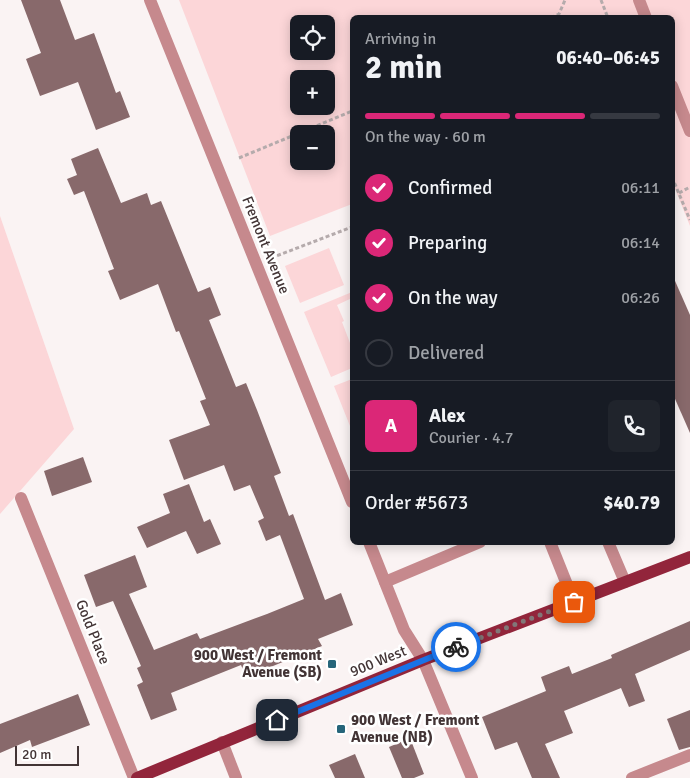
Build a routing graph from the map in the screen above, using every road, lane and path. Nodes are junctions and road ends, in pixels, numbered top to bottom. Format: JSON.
{"nodes":[{"id":1,"x":150,"y":0,"type":"edge"},
{"id":2,"x":565,"y":0,"type":"edge"},
{"id":3,"x":600,"y":0,"type":"edge"},
{"id":4,"x":639,"y":0,"type":"edge"},
{"id":5,"x":557,"y":15,"type":"edge"},
{"id":6,"x":607,"y":15,"type":"edge"},
{"id":7,"x":645,"y":15,"type":"edge"},
{"id":8,"x":675,"y":93,"type":"edge"},
{"id":9,"x":350,"y":112,"type":"edge"},
{"id":10,"x":690,"y":130,"type":"edge"},
{"id":11,"x":239,"y":158,"type":"dead end"},
{"id":12,"x":675,"y":184,"type":"edge"},
{"id":13,"x":690,"y":188,"type":"edge"},
{"id":14,"x":679,"y":193,"type":"junction"},
{"id":15,"x":690,"y":220,"type":"edge"},
{"id":16,"x":350,"y":228,"type":"edge"},
{"id":17,"x":257,"y":264,"type":"junction"},
{"id":18,"x":350,"y":497,"type":"edge"},
{"id":19,"x":21,"y":498,"type":"dead end"},
{"id":20,"x":370,"y":545,"type":"edge"},
{"id":21,"x":473,"y":545,"type":"edge"},
{"id":22,"x":551,"y":545,"type":"edge"},
{"id":23,"x":609,"y":545,"type":"edge"},
{"id":24,"x":690,"y":557,"type":"edge"},
{"id":25,"x":385,"y":582,"type":"junction"},
{"id":26,"x":624,"y":582,"type":"junction"},
{"id":27,"x":574,"y":602,"type":"junction"},
{"id":28,"x":423,"y":660,"type":"junction"},
{"id":29,"x":222,"y":742,"type":"junction"},
{"id":30,"x":690,"y":755,"type":"edge"},
{"id":31,"x":135,"y":778,"type":"edge"},
{"id":32,"x":236,"y":778,"type":"edge"},
{"id":33,"x":472,"y":778,"type":"edge"},
{"id":34,"x":632,"y":778,"type":"edge"}],
"edges":[{"from":1,"to":17,"type":"street","name":"Fremont Avenue"},
{"from":2,"to":5,"type":"path"},
{"from":3,"to":6,"type":"path"},
{"from":4,"to":7,"type":"street"},
{"from":8,"to":10,"type":"street"},
{"from":9,"to":11,"type":"path"},
{"from":12,"to":14,"type":"path"},
{"from":13,"to":14,"type":"path"},
{"from":14,"to":15,"type":"path"},
{"from":16,"to":17,"type":"path"},
{"from":17,"to":18,"type":"street","name":"Fremont Avenue"},
{"from":19,"to":31,"type":"street","name":"Gold Place"},
{"from":20,"to":25,"type":"street"},
{"from":21,"to":25,"type":"street"},
{"from":22,"to":27,"type":"street"},
{"from":23,"to":26,"type":"street"},
{"from":24,"to":26,"type":"main road","name":"900 West"},
{"from":25,"to":28,"type":"street"},
{"from":26,"to":27,"type":"main road","name":"900 West"},
{"from":27,"to":28,"type":"main road","name":"900 West"},
{"from":28,"to":29,"type":"main road","name":"900 West"},
{"from":28,"to":33,"type":"street"},
{"from":29,"to":31,"type":"main road","name":"900 West"},
{"from":29,"to":32,"type":"street"},
{"from":30,"to":34,"type":"street"}]}
